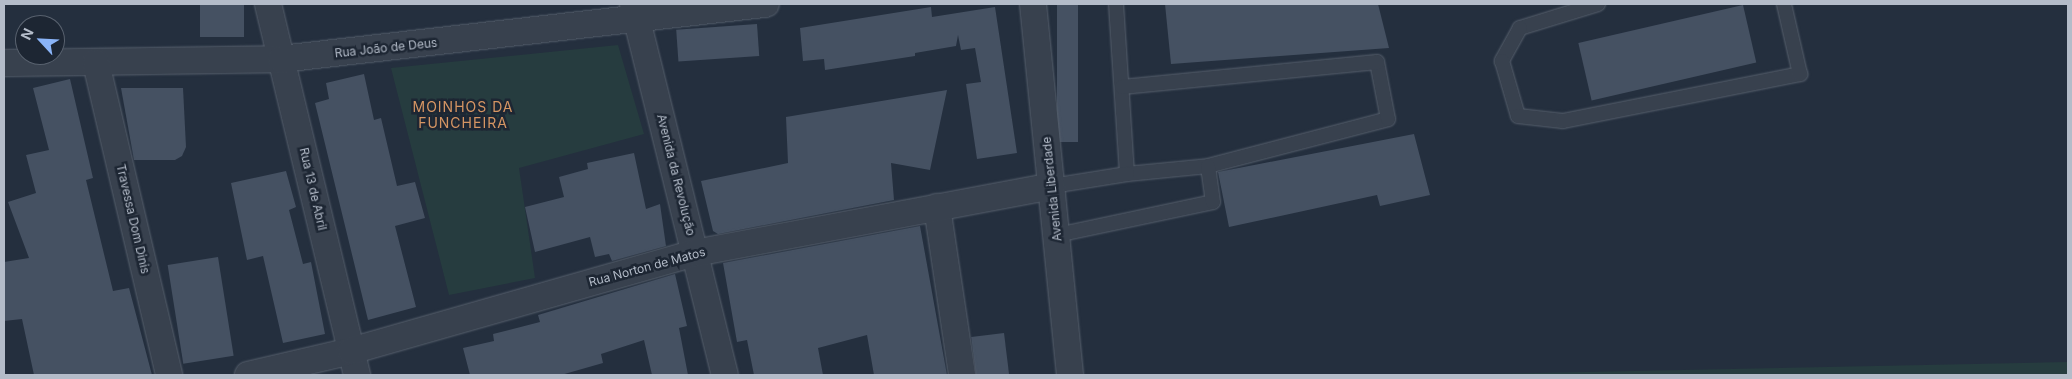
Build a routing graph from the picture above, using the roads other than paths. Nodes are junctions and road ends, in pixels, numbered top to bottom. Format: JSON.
{"nodes":[{"id":1,"x":268,"y":4,"type":"edge"},
{"id":2,"x":766,"y":4,"type":"edge"},
{"id":3,"x":1033,"y":4,"type":"edge"},
{"id":4,"x":1116,"y":4,"type":"edge"},
{"id":5,"x":1598,"y":4,"type":"edge"},
{"id":6,"x":1784,"y":4,"type":"edge"},
{"id":7,"x":636,"y":12,"type":"edge"},
{"id":8,"x":281,"y":59,"type":"junction"},
{"id":9,"x":4,"y":63,"type":"edge"},
{"id":10,"x":96,"y":63,"type":"junction"},
{"id":11,"x":1122,"y":87,"type":"junction"},
{"id":12,"x":1208,"y":166,"type":"junction"},
{"id":13,"x":1127,"y":174,"type":"junction"},
{"id":14,"x":1052,"y":186,"type":"junction"},
{"id":15,"x":938,"y":207,"type":"junction"},
{"id":16,"x":1057,"y":235,"type":"junction"},
{"id":17,"x":695,"y":253,"type":"junction"},
{"id":18,"x":354,"y":363,"type":"edge"},
{"id":19,"x":169,"y":375,"type":"edge"},
{"id":20,"x":248,"y":375,"type":"edge"},
{"id":21,"x":725,"y":375,"type":"edge"},
{"id":22,"x":962,"y":375,"type":"edge"},
{"id":23,"x":1070,"y":375,"type":"edge"}],
"edges":[{"from":1,"to":8,"type":"street","name":"Rua 13 de Abril"},
{"from":2,"to":7,"type":"street","name":"Rua João de Deus"},
{"from":3,"to":14,"type":"street","name":"Avenida Liberdade"},
{"from":4,"to":11,"type":"lane"},
{"from":5,"to":6,"type":"lane"},
{"from":7,"to":8,"type":"street","name":"Rua João de Deus"},
{"from":7,"to":17,"type":"street","name":"Avenida da Revolução"},
{"from":8,"to":10,"type":"street","name":"Rua João de Deus"},
{"from":8,"to":18,"type":"street","name":"Rua 13 de Abril"},
{"from":9,"to":10,"type":"street","name":"Rua João de Deus"},
{"from":10,"to":19,"type":"street","name":"Travessa Dom Dinis"},
{"from":11,"to":12,"type":"lane"},
{"from":11,"to":13,"type":"lane"},
{"from":12,"to":13,"type":"lane"},
{"from":12,"to":16,"type":"lane"},
{"from":13,"to":14,"type":"lane"},
{"from":14,"to":15,"type":"street","name":"Rua Norton de Matos"},
{"from":14,"to":16,"type":"street","name":"Avenida Liberdade"},
{"from":15,"to":17,"type":"street","name":"Rua Norton de Matos"},
{"from":15,"to":22,"type":"street"},
{"from":16,"to":23,"type":"street","name":"Avenida Liberdade"},
{"from":17,"to":18,"type":"street","name":"Rua Norton de Matos"},
{"from":17,"to":21,"type":"street","name":"Avenida da Revolução"},
{"from":18,"to":20,"type":"street","name":"Rua Norton de Matos"}]}
